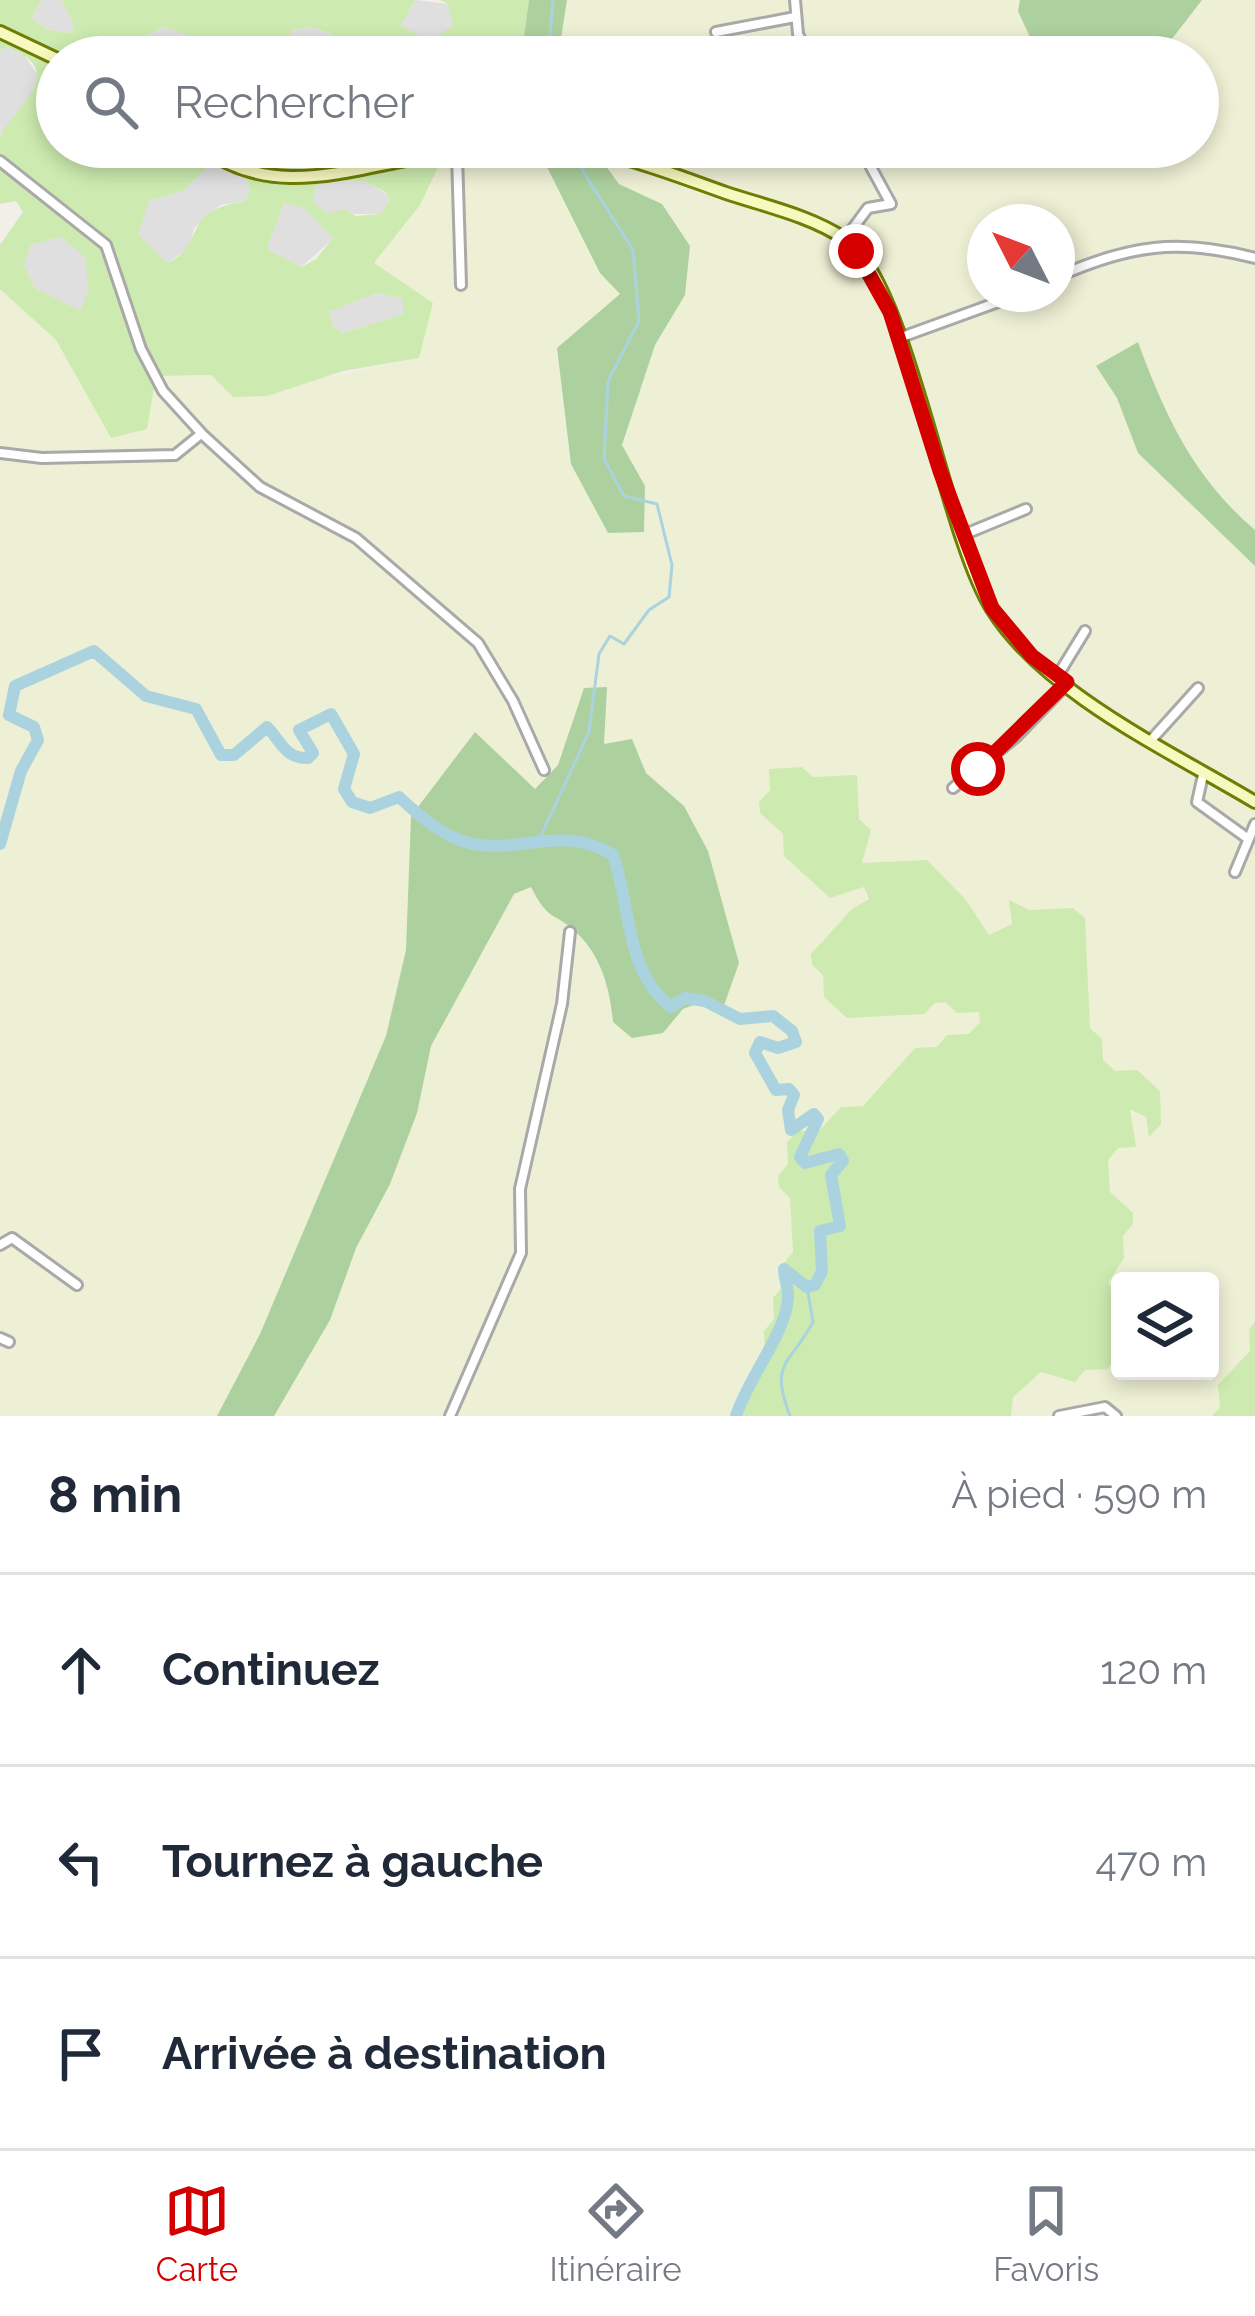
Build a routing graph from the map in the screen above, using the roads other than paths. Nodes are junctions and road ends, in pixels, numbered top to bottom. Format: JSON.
{"nodes":[{"id":1,"x":795,"y":0,"type":"edge"},
{"id":2,"x":795,"y":17,"type":"junction"},
{"id":3,"x":0,"y":32,"type":"edge"},
{"id":4,"x":716,"y":32,"type":"dead end"},
{"id":5,"x":802,"y":36,"type":"edge"},
{"id":6,"x":36,"y":48,"type":"edge"},
{"id":7,"x":0,"y":161,"type":"edge"},
{"id":8,"x":236,"y":168,"type":"edge"},
{"id":9,"x":385,"y":168,"type":"edge"},
{"id":10,"x":458,"y":168,"type":"edge"},
{"id":11,"x":651,"y":168,"type":"edge"},
{"id":12,"x":871,"y":168,"type":"edge"},
{"id":13,"x":845,"y":239,"type":"junction"},
{"id":14,"x":1255,"y":258,"type":"edge"},
{"id":15,"x":1075,"y":270,"type":"edge"},
{"id":16,"x":460,"y":285,"type":"dead end"},
{"id":17,"x":971,"y":312,"type":"edge"},
{"id":18,"x":899,"y":338,"type":"junction"},
{"id":19,"x":202,"y":434,"type":"junction"},
{"id":20,"x":0,"y":453,"type":"edge"},
{"id":21,"x":1026,"y":509,"type":"dead end"},
{"id":22,"x":963,"y":535,"type":"junction"},
{"id":23,"x":1085,"y":631,"type":"dead end"},
{"id":24,"x":1063,"y":679,"type":"junction"},
{"id":25,"x":1198,"y":688,"type":"dead end"},
{"id":26,"x":1152,"y":739,"type":"junction"},
{"id":27,"x":544,"y":770,"type":"dead end"},
{"id":28,"x":1203,"y":776,"type":"junction"},
{"id":29,"x":953,"y":788,"type":"dead end"},
{"id":30,"x":1255,"y":802,"type":"edge"},
{"id":31,"x":1255,"y":824,"type":"edge"},
{"id":32,"x":1251,"y":840,"type":"edge"},
{"id":33,"x":1235,"y":872,"type":"dead end"},
{"id":34,"x":570,"y":932,"type":"dead end"},
{"id":35,"x":0,"y":1245,"type":"edge"},
{"id":36,"x":77,"y":1286,"type":"dead end"},
{"id":37,"x":450,"y":1416,"type":"edge"},
{"id":38,"x":1059,"y":1416,"type":"edge"},
{"id":39,"x":1116,"y":1416,"type":"edge"}],
"edges":[{"from":1,"to":2,"type":"street"},
{"from":2,"to":4,"type":"street"},
{"from":2,"to":5,"type":"street"},
{"from":3,"to":6,"type":"street"},
{"from":7,"to":19,"type":"street"},
{"from":8,"to":9,"type":"street"},
{"from":10,"to":16,"type":"street"},
{"from":11,"to":13,"type":"street"},
{"from":12,"to":13,"type":"street"},
{"from":13,"to":18,"type":"street"},
{"from":14,"to":15,"type":"street"},
{"from":17,"to":18,"type":"street"},
{"from":18,"to":22,"type":"street"},
{"from":19,"to":20,"type":"street"},
{"from":19,"to":27,"type":"street"},
{"from":21,"to":22,"type":"street"},
{"from":22,"to":24,"type":"street"},
{"from":23,"to":24,"type":"street"},
{"from":24,"to":26,"type":"street"},
{"from":24,"to":29,"type":"street"},
{"from":25,"to":26,"type":"street"},
{"from":26,"to":28,"type":"street"},
{"from":28,"to":30,"type":"street"},
{"from":28,"to":32,"type":"street"},
{"from":31,"to":32,"type":"street"},
{"from":32,"to":33,"type":"street"},
{"from":34,"to":37,"type":"street"},
{"from":35,"to":36,"type":"street"},
{"from":38,"to":39,"type":"street"}]}
